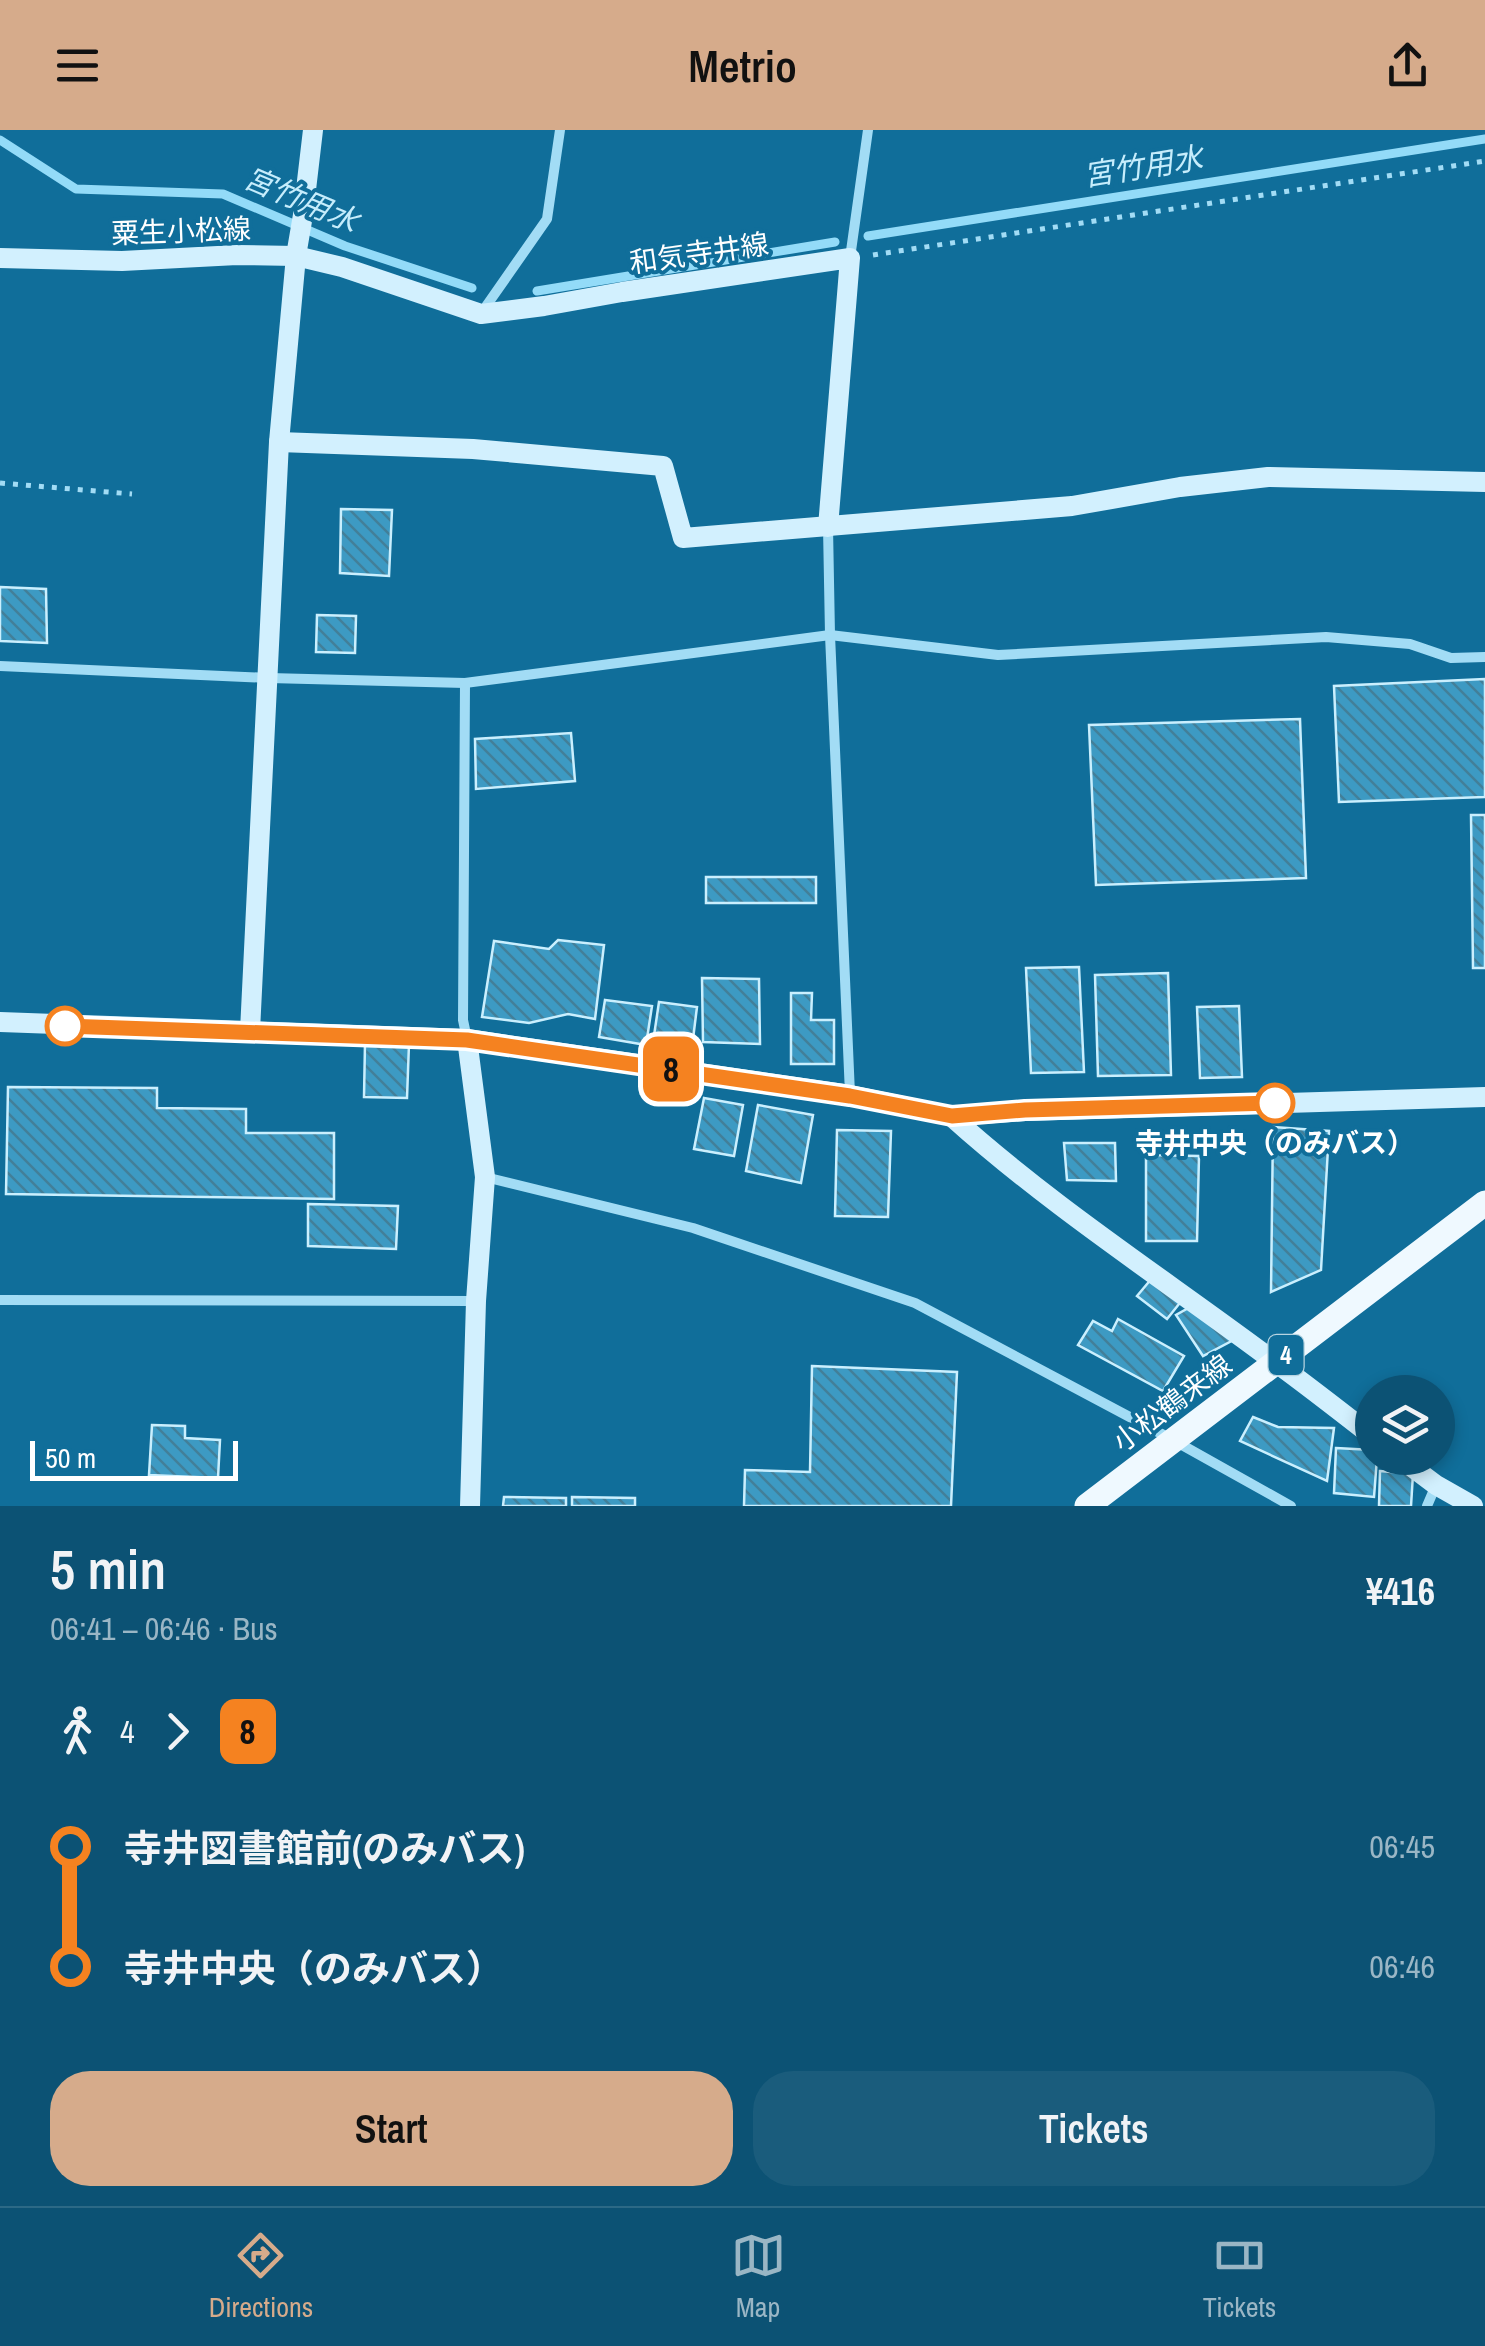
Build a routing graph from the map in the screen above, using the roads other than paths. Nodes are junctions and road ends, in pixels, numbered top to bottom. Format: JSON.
{"nodes":[{"id":1,"x":312,"y":130,"type":"edge"},
{"id":2,"x":560,"y":130,"type":"edge"},
{"id":3,"x":868,"y":130,"type":"edge"},
{"id":4,"x":297,"y":248,"type":"junction"},
{"id":5,"x":0,"y":258,"type":"edge"},
{"id":6,"x":850,"y":258,"type":"junction"},
{"id":7,"x":481,"y":314,"type":"junction"},
{"id":8,"x":279,"y":442,"type":"junction"},
{"id":9,"x":1485,"y":482,"type":"edge"},
{"id":10,"x":828,"y":527,"type":"junction"},
{"id":11,"x":830,"y":635,"type":"junction"},
{"id":12,"x":1485,"y":656,"type":"edge"},
{"id":13,"x":0,"y":666,"type":"edge"},
{"id":14,"x":269,"y":678,"type":"junction"},
{"id":15,"x":466,"y":683,"type":"junction"},
{"id":16,"x":0,"y":1022,"type":"edge"},
{"id":17,"x":250,"y":1031,"type":"junction"},
{"id":18,"x":467,"y":1040,"type":"junction"},
{"id":19,"x":850,"y":1096,"type":"junction"},
{"id":20,"x":1485,"y":1098,"type":"edge"},
{"id":21,"x":952,"y":1116,"type":"junction"},
{"id":22,"x":486,"y":1177,"type":"junction"},
{"id":23,"x":1485,"y":1203,"type":"edge"},
{"id":24,"x":0,"y":1300,"type":"edge"},
{"id":25,"x":476,"y":1301,"type":"junction"},
{"id":26,"x":1276,"y":1362,"type":"junction"},
{"id":27,"x":1355,"y":1423,"type":"edge"},
{"id":28,"x":1173,"y":1440,"type":"junction"},
{"id":29,"x":1423,"y":1475,"type":"edge"},
{"id":30,"x":1436,"y":1485,"type":"junction"},
{"id":31,"x":470,"y":1506,"type":"edge"},
{"id":32,"x":1087,"y":1506,"type":"edge"},
{"id":33,"x":1291,"y":1506,"type":"edge"},
{"id":34,"x":1427,"y":1506,"type":"edge"},
{"id":35,"x":1473,"y":1506,"type":"edge"}],
"edges":[{"from":1,"to":4,"type":"street"},
{"from":2,"to":7,"type":"street"},
{"from":3,"to":6,"type":"street"},
{"from":4,"to":5,"type":"street","name":"粟生小松線"},
{"from":4,"to":7,"type":"street","name":"和気寺井線"},
{"from":4,"to":8,"type":"street"},
{"from":6,"to":7,"type":"street","name":"和気寺井線"},
{"from":6,"to":10,"type":"street"},
{"from":8,"to":10,"type":"street"},
{"from":8,"to":14,"type":"street"},
{"from":9,"to":10,"type":"street"},
{"from":10,"to":11,"type":"street"},
{"from":11,"to":12,"type":"street"},
{"from":11,"to":15,"type":"street"},
{"from":11,"to":19,"type":"street"},
{"from":13,"to":14,"type":"street"},
{"from":14,"to":15,"type":"street"},
{"from":14,"to":17,"type":"street"},
{"from":15,"to":18,"type":"street"},
{"from":16,"to":17,"type":"street"},
{"from":17,"to":18,"type":"street"},
{"from":18,"to":19,"type":"street"},
{"from":18,"to":22,"type":"street"},
{"from":19,"to":21,"type":"street"},
{"from":20,"to":21,"type":"street"},
{"from":21,"to":26,"type":"street"},
{"from":22,"to":25,"type":"street"},
{"from":22,"to":28,"type":"street"},
{"from":23,"to":26,"type":"main road","name":"小松鶴来線","number":"4"},
{"from":24,"to":25,"type":"street"},
{"from":25,"to":31,"type":"street"},
{"from":26,"to":27,"type":"street"},
{"from":26,"to":28,"type":"main road","name":"小松鶴来線","number":"4"},
{"from":28,"to":32,"type":"main road","name":"小松鶴来線","number":"4"},
{"from":28,"to":33,"type":"street"},
{"from":29,"to":30,"type":"street"},
{"from":30,"to":34,"type":"street"},
{"from":30,"to":35,"type":"street"}]}
